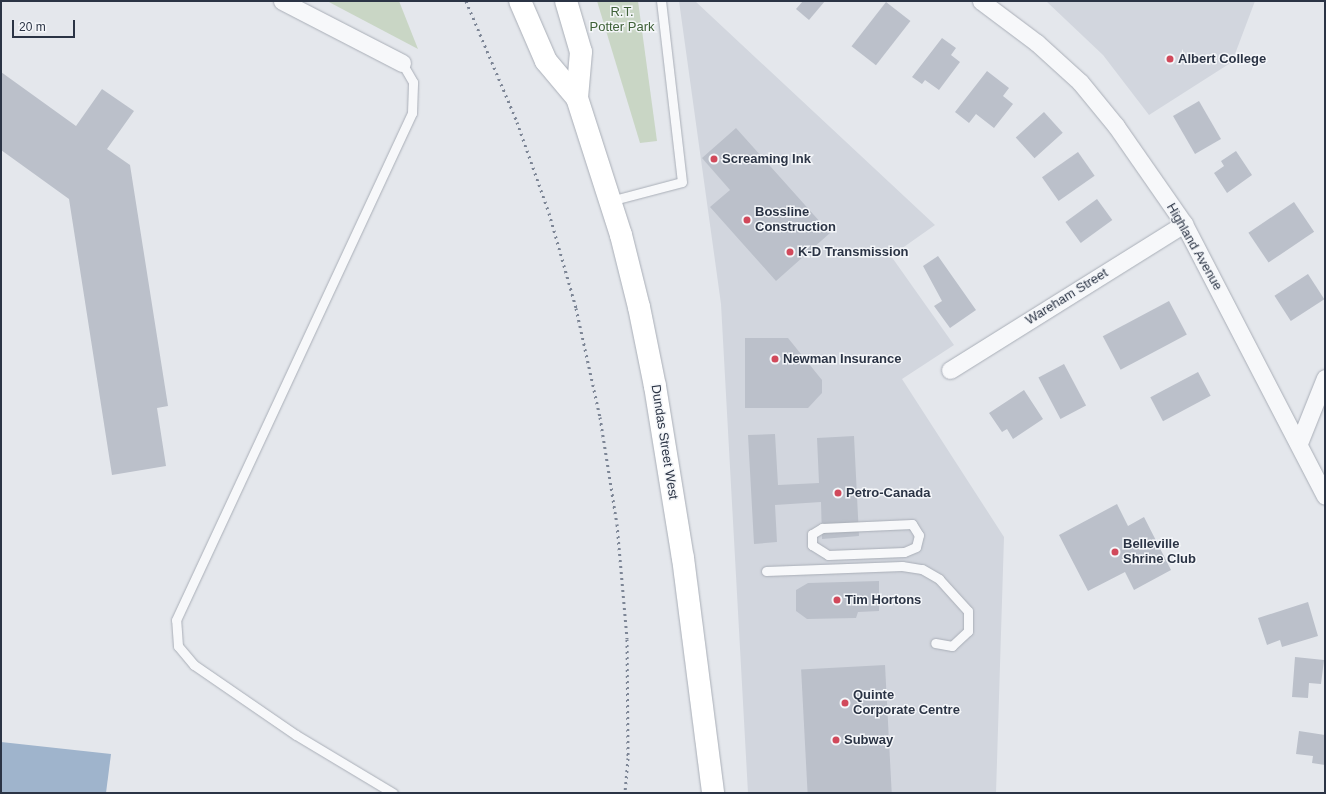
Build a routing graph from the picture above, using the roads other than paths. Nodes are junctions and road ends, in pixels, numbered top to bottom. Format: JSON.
{"nodes":[{"id":1,"x":282,"y":1,"type":"edge"},
{"id":2,"x":520,"y":1,"type":"edge"},
{"id":3,"x":566,"y":1,"type":"edge"},
{"id":4,"x":660,"y":1,"type":"edge"},
{"id":5,"x":981,"y":1,"type":"edge"},
{"id":6,"x":402,"y":63,"type":"joint"},
{"id":7,"x":577,"y":98,"type":"junction"},
{"id":8,"x":610,"y":201,"type":"junction"},
{"id":9,"x":1184,"y":224,"type":"junction"},
{"id":10,"x":950,"y":370,"type":"dead end"},
{"id":11,"x":1325,"y":378,"type":"edge"},
{"id":12,"x":1299,"y":443,"type":"junction"},
{"id":13,"x":1325,"y":496,"type":"edge"},
{"id":14,"x":812,"y":546,"type":"joint"},
{"id":15,"x":766,"y":571,"type":"dead end"},
{"id":16,"x":935,"y":643,"type":"dead end"},
{"id":17,"x":394,"y":793,"type":"edge"},
{"id":18,"x":713,"y":793,"type":"edge"}],
"edges":[{"from":1,"to":6,"type":"street"},
{"from":2,"to":7,"type":"main road","name":"Dundas Street West"},
{"from":3,"to":7,"type":"main road","name":"Dundas Street West"},
{"from":4,"to":8,"type":"lane"},
{"from":5,"to":9,"type":"street","name":"Highland Avenue"},
{"from":6,"to":17,"type":"lane"},
{"from":7,"to":8,"type":"main road","name":"Dundas Street West"},
{"from":8,"to":18,"type":"main road","name":"Dundas Street West"},
{"from":9,"to":10,"type":"street","name":"Wareham Street"},
{"from":9,"to":12,"type":"street","name":"Highland Avenue"},
{"from":11,"to":12,"type":"street"},
{"from":12,"to":13,"type":"street","name":"Highland Avenue"},
{"from":14,"to":14,"type":"lane"},
{"from":15,"to":16,"type":"lane"}]}
